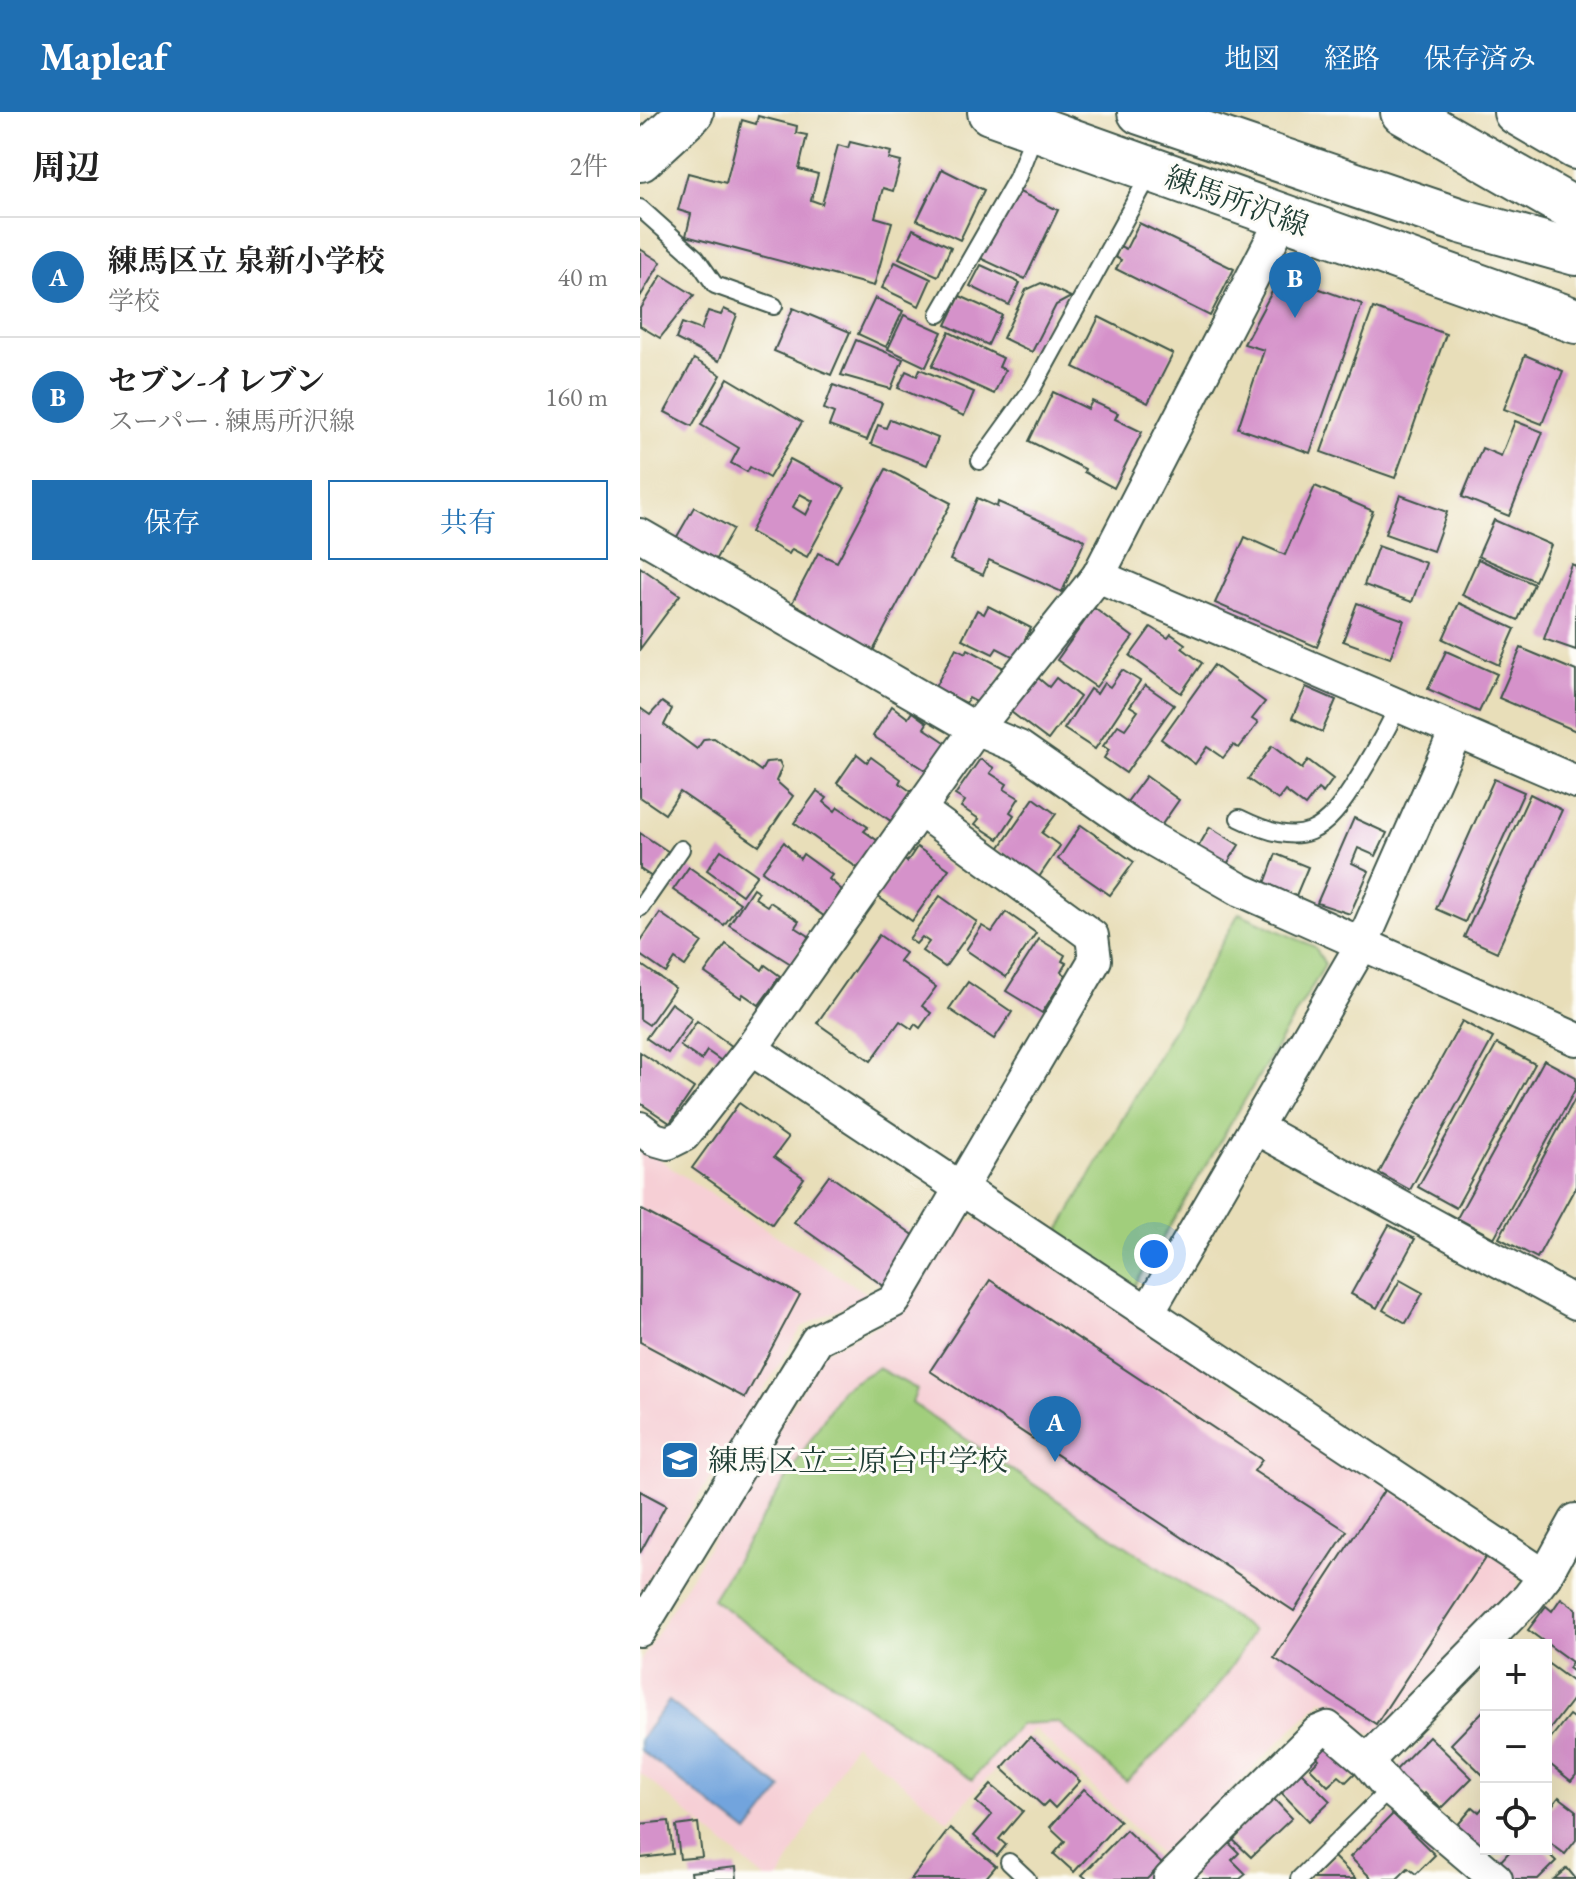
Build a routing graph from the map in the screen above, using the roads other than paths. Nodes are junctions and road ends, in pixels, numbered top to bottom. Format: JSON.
{"nodes":[{"id":1,"x":691,"y":112,"type":"edge"},
{"id":2,"x":990,"y":112,"type":"edge"},
{"id":3,"x":1140,"y":112,"type":"edge"},
{"id":4,"x":1403,"y":112,"type":"edge"},
{"id":5,"x":1516,"y":112,"type":"edge"},
{"id":6,"x":1036,"y":129,"type":"junction"},
{"id":7,"x":1576,"y":147,"type":"edge"},
{"id":8,"x":640,"y":159,"type":"edge"},
{"id":9,"x":1152,"y":171,"type":"junction"},
{"id":10,"x":640,"y":208,"type":"edge"},
{"id":11,"x":1576,"y":211,"type":"edge"},
{"id":12,"x":1283,"y":218,"type":"junction"},
{"id":13,"x":1576,"y":253,"type":"edge"},
{"id":14,"x":774,"y":306,"type":"dead end"},
{"id":15,"x":939,"y":314,"type":"dead end"},
{"id":16,"x":1576,"y":321,"type":"edge"},
{"id":17,"x":980,"y":461,"type":"dead end"},
{"id":18,"x":640,"y":535,"type":"edge"},
{"id":19,"x":1098,"y":576,"type":"junction"},
{"id":20,"x":1398,"y":706,"type":"junction"},
{"id":21,"x":976,"y":729,"type":"junction"},
{"id":22,"x":1456,"y":731,"type":"junction"},
{"id":23,"x":1576,"y":782,"type":"edge"},
{"id":24,"x":920,"y":810,"type":"junction"},
{"id":25,"x":1239,"y":818,"type":"dead end"},
{"id":26,"x":681,"y":849,"type":"dead end"},
{"id":27,"x":640,"y":908,"type":"edge"},
{"id":28,"x":1361,"y":946,"type":"junction"},
{"id":29,"x":1576,"y":1039,"type":"edge"},
{"id":30,"x":751,"y":1049,"type":"junction"},
{"id":31,"x":640,"y":1128,"type":"edge"},
{"id":32,"x":1256,"y":1128,"type":"junction"},
{"id":33,"x":962,"y":1189,"type":"junction"},
{"id":34,"x":1576,"y":1303,"type":"edge"},
{"id":35,"x":1148,"y":1312,"type":"junction"},
{"id":36,"x":1576,"y":1520,"type":"edge"},
{"id":37,"x":1545,"y":1576,"type":"junction"},
{"id":38,"x":640,"y":1630,"type":"edge"},
{"id":39,"x":1367,"y":1761,"type":"junction"},
{"id":40,"x":1390,"y":1789,"type":"junction"},
{"id":41,"x":1009,"y":1862,"type":"dead end"},
{"id":42,"x":1027,"y":1879,"type":"edge"},
{"id":43,"x":1170,"y":1879,"type":"edge"},
{"id":44,"x":1299,"y":1879,"type":"edge"},
{"id":45,"x":1496,"y":1879,"type":"edge"}],
"edges":[{"from":1,"to":8,"type":"main road"},
{"from":2,"to":6,"type":"main road","name":"練馬所沢線"},
{"from":3,"to":13,"type":"main road","name":"練馬所沢線"},
{"from":4,"to":11,"type":"main road"},
{"from":5,"to":7,"type":"main road"},
{"from":6,"to":9,"type":"main road","name":"練馬所沢線"},
{"from":6,"to":15,"type":"lane"},
{"from":9,"to":12,"type":"main road","name":"練馬所沢線"},
{"from":9,"to":17,"type":"lane"},
{"from":10,"to":14,"type":"lane"},
{"from":12,"to":16,"type":"main road","name":"練馬所沢線"},
{"from":12,"to":19,"type":"street"},
{"from":18,"to":21,"type":"street"},
{"from":19,"to":20,"type":"street"},
{"from":19,"to":21,"type":"street"},
{"from":20,"to":22,"type":"street"},
{"from":20,"to":25,"type":"lane"},
{"from":21,"to":24,"type":"street"},
{"from":21,"to":28,"type":"street"},
{"from":22,"to":23,"type":"street"},
{"from":22,"to":28,"type":"street"},
{"from":24,"to":30,"type":"street"},
{"from":24,"to":33,"type":"street"},
{"from":26,"to":27,"type":"lane"},
{"from":28,"to":29,"type":"street"},
{"from":28,"to":32,"type":"street"},
{"from":30,"to":31,"type":"street"},
{"from":30,"to":33,"type":"street"},
{"from":32,"to":34,"type":"street"},
{"from":32,"to":35,"type":"street"},
{"from":33,"to":35,"type":"street"},
{"from":33,"to":38,"type":"street"},
{"from":35,"to":37,"type":"street"},
{"from":36,"to":37,"type":"street"},
{"from":37,"to":39,"type":"street"},
{"from":39,"to":40,"type":"street"},
{"from":39,"to":43,"type":"street"},
{"from":40,"to":44,"type":"lane"},
{"from":40,"to":45,"type":"street"},
{"from":41,"to":42,"type":"lane"}]}
